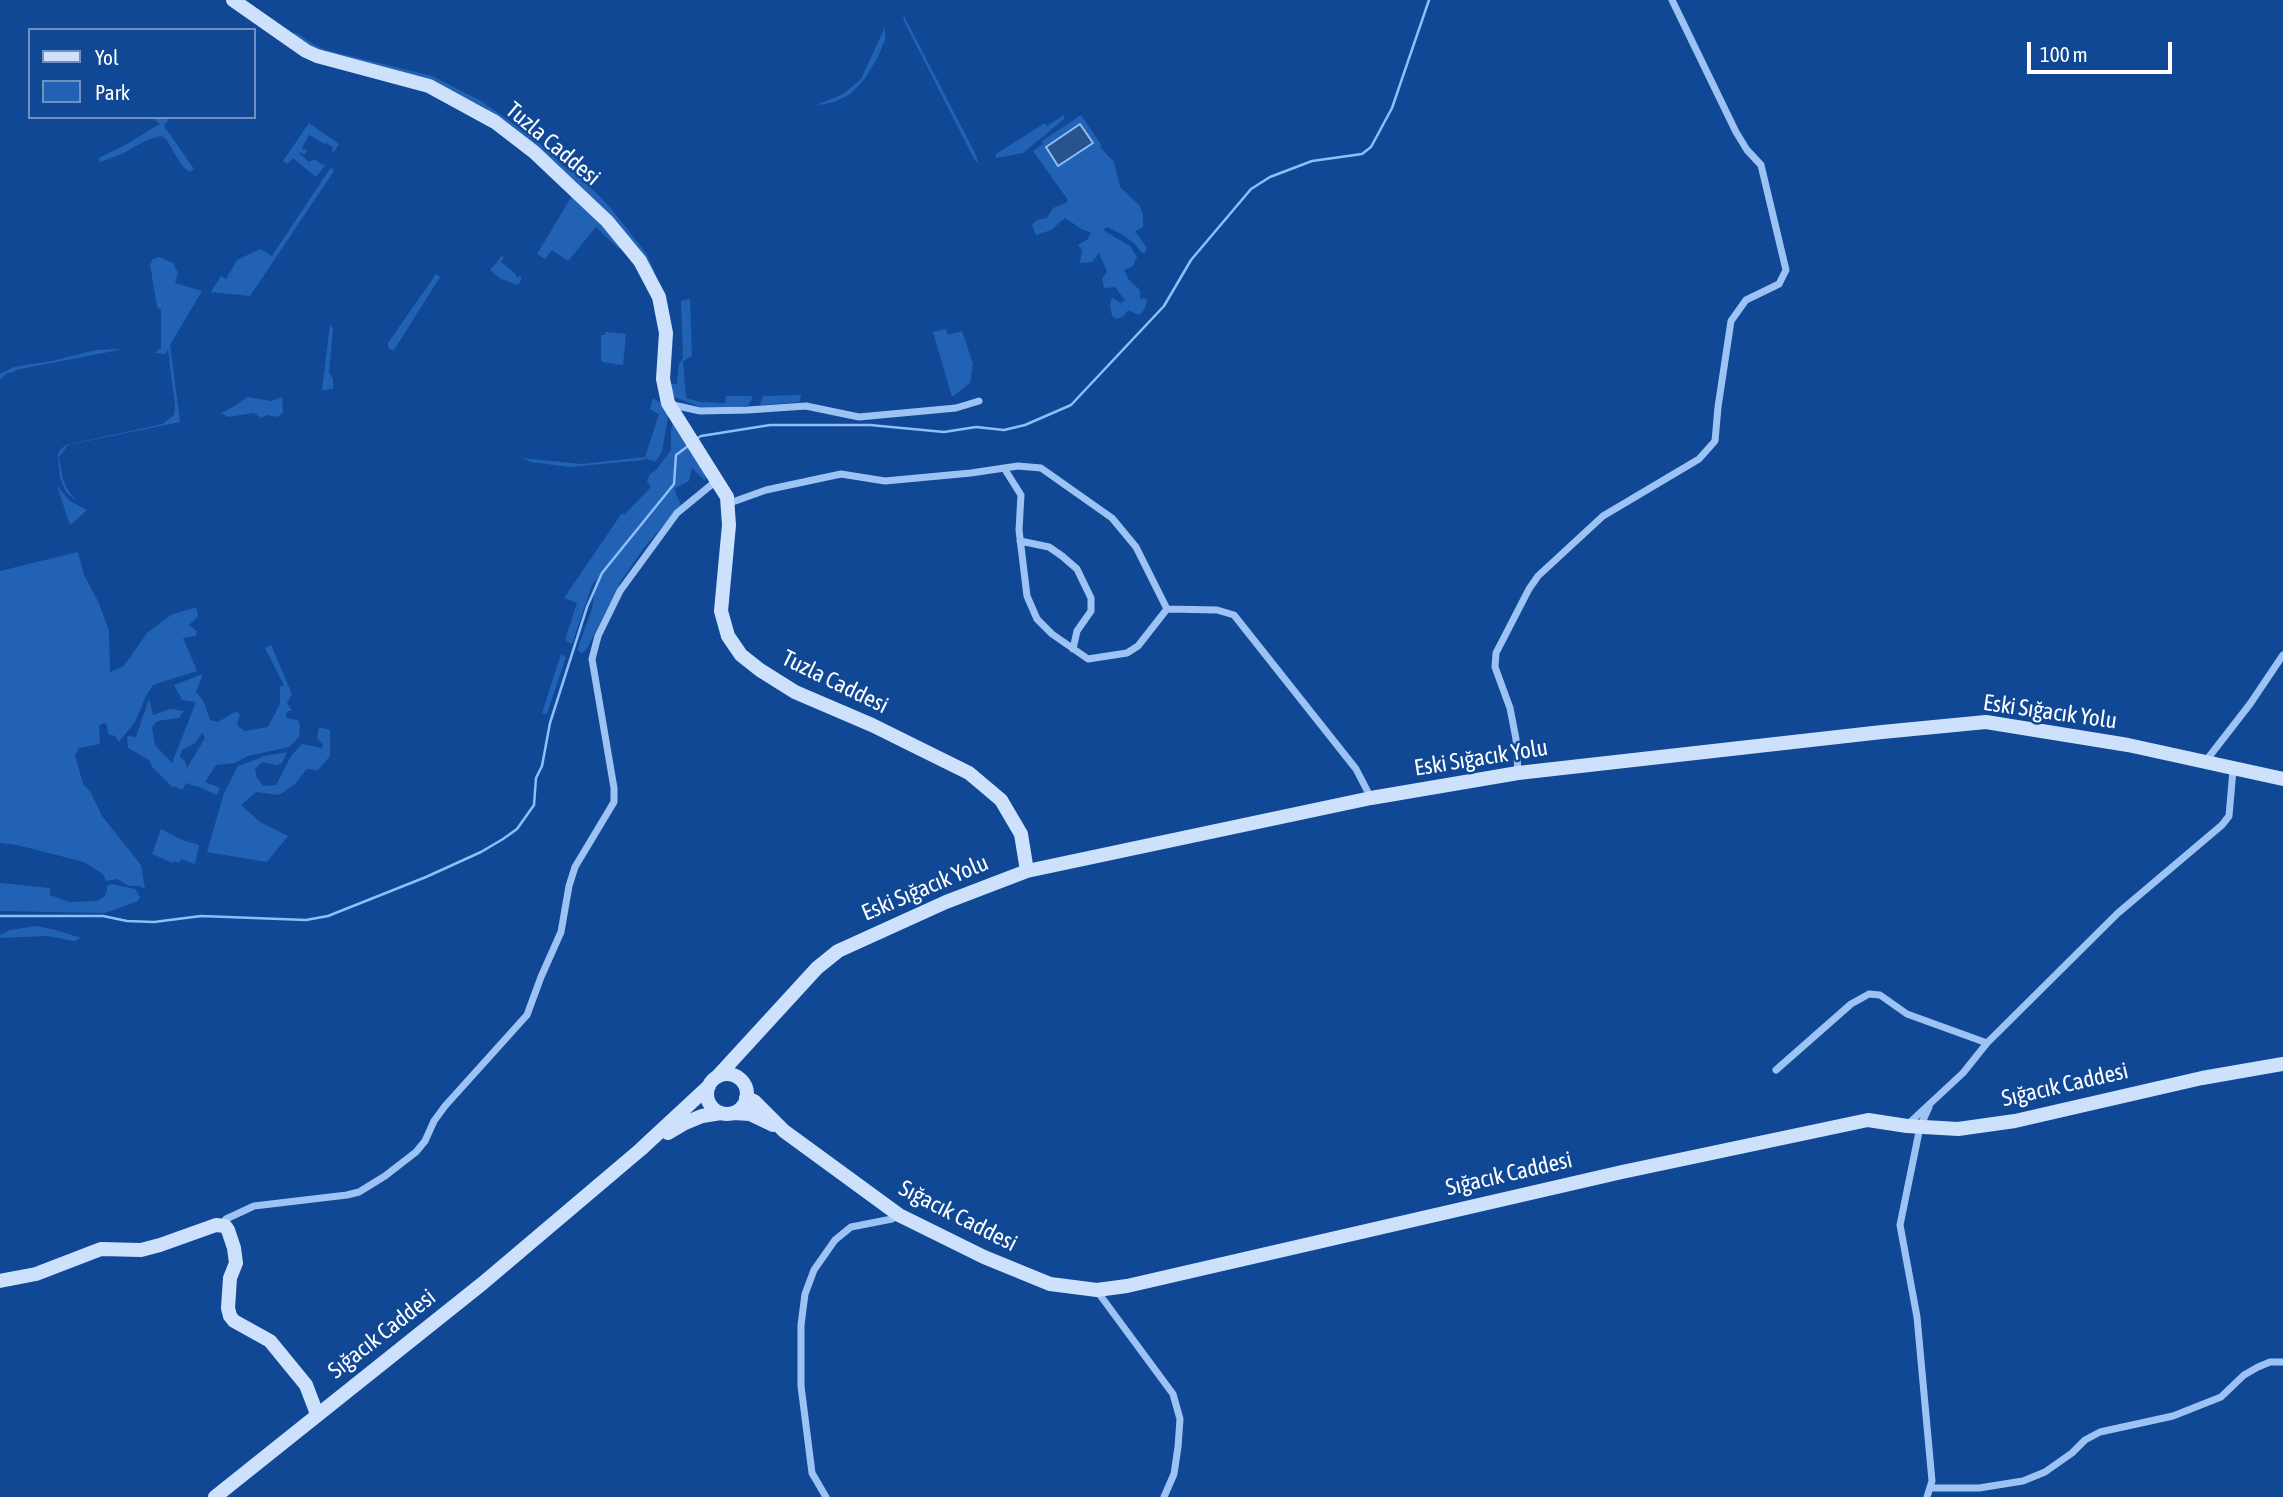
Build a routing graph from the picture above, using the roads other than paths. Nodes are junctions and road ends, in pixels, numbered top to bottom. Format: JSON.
{"nodes":[{"id":1,"x":233,"y":0,"type":"edge"},
{"id":2,"x":1672,"y":0,"type":"edge"},
{"id":3,"x":979,"y":401,"type":"dead end"},
{"id":4,"x":668,"y":404,"type":"junction"},
{"id":5,"x":1004,"y":468,"type":"junction"},
{"id":6,"x":716,"y":481,"type":"junction"},
{"id":7,"x":727,"y":504,"type":"junction"},
{"id":8,"x":1020,"y":541,"type":"junction"},
{"id":9,"x":1167,"y":609,"type":"junction"},
{"id":10,"x":1073,"y":649,"type":"junction"},
{"id":11,"x":2283,"y":654,"type":"edge"},
{"id":12,"x":2204,"y":763,"type":"junction"},
{"id":13,"x":2233,"y":770,"type":"junction"},
{"id":14,"x":1518,"y":773,"type":"junction"},
{"id":15,"x":2283,"y":779,"type":"edge"},
{"id":16,"x":1371,"y":799,"type":"junction"},
{"id":17,"x":1027,"y":871,"type":"junction"},
{"id":18,"x":1987,"y":1043,"type":"junction"},
{"id":19,"x":744,"y":1049,"type":"junction"},
{"id":20,"x":2283,"y":1064,"type":"edge"},
{"id":21,"x":1776,"y":1070,"type":"dead end"},
{"id":22,"x":713,"y":1082,"type":"junction"},
{"id":23,"x":745,"y":1091,"type":"junction"},
{"id":24,"x":1930,"y":1103,"type":"junction"},
{"id":25,"x":727,"y":1113,"type":"junction"},
{"id":26,"x":1913,"y":1126,"type":"junction"},
{"id":27,"x":784,"y":1131,"type":"junction"},
{"id":28,"x":640,"y":1150,"type":"junction"},
{"id":29,"x":900,"y":1215,"type":"junction"},
{"id":30,"x":221,"y":1225,"type":"junction"},
{"id":31,"x":0,"y":1281,"type":"edge"},
{"id":32,"x":1097,"y":1290,"type":"junction"},
{"id":33,"x":2283,"y":1362,"type":"edge"},
{"id":34,"x":317,"y":1414,"type":"junction"},
{"id":35,"x":1928,"y":1493,"type":"edge"},
{"id":36,"x":215,"y":1497,"type":"edge"},
{"id":37,"x":826,"y":1497,"type":"edge"},
{"id":38,"x":1164,"y":1497,"type":"edge"}],
"edges":[{"from":1,"to":4,"type":"main road","name":"Tuzla Caddesi"},
{"from":2,"to":14,"type":"street"},
{"from":3,"to":4,"type":"street"},
{"from":4,"to":6,"type":"main road","name":"Tuzla Caddesi"},
{"from":5,"to":7,"type":"street"},
{"from":5,"to":8,"type":"street"},
{"from":5,"to":9,"type":"street"},
{"from":6,"to":7,"type":"main road","name":"Tuzla Caddesi"},
{"from":6,"to":30,"type":"street"},
{"from":7,"to":17,"type":"main road","name":"Tuzla Caddesi"},
{"from":8,"to":10,"type":"street"},
{"from":8,"to":10,"type":"street"},
{"from":9,"to":10,"type":"street"},
{"from":9,"to":16,"type":"street"},
{"from":11,"to":12,"type":"street"},
{"from":12,"to":13,"type":"main road","name":"Eski Sığacık Yolu"},
{"from":12,"to":14,"type":"main road","name":"Eski Sığacık Yolu"},
{"from":13,"to":15,"type":"main road","name":"Eski Sığacık Yolu"},
{"from":13,"to":18,"type":"street"},
{"from":14,"to":16,"type":"main road","name":"Eski Sığacık Yolu"},
{"from":16,"to":17,"type":"main road","name":"Eski Sığacık Yolu"},
{"from":17,"to":19,"type":"main road","name":"Eski Sığacık Yolu"},
{"from":18,"to":21,"type":"street"},
{"from":18,"to":24,"type":"street"},
{"from":19,"to":22,"type":"main road","name":"Eski Sığacık Yolu"},
{"from":19,"to":23,"type":"main road"},
{"from":20,"to":26,"type":"main road","name":"Sığacık Caddesi"},
{"from":22,"to":23,"type":"main road"},
{"from":22,"to":25,"type":"main road"},
{"from":22,"to":28,"type":"main road","name":"Eski Sığacık Yolu"},
{"from":23,"to":25,"type":"main road"},
{"from":23,"to":27,"type":"main road"},
{"from":24,"to":26,"type":"street"},
{"from":24,"to":26,"type":"street"},
{"from":25,"to":27,"type":"main road"},
{"from":25,"to":28,"type":"main road"},
{"from":26,"to":32,"type":"main road","name":"Sığacık Caddesi"},
{"from":26,"to":35,"type":"street"},
{"from":27,"to":29,"type":"main road","name":"Sığacık Caddesi"},
{"from":28,"to":34,"type":"main road","name":"Sığacık Caddesi"},
{"from":29,"to":32,"type":"main road","name":"Sığacık Caddesi"},
{"from":29,"to":37,"type":"street"},
{"from":30,"to":31,"type":"main road"},
{"from":30,"to":34,"type":"main road"},
{"from":32,"to":38,"type":"street"},
{"from":33,"to":35,"type":"street"},
{"from":34,"to":36,"type":"main road","name":"Sığacık Caddesi"}]}
